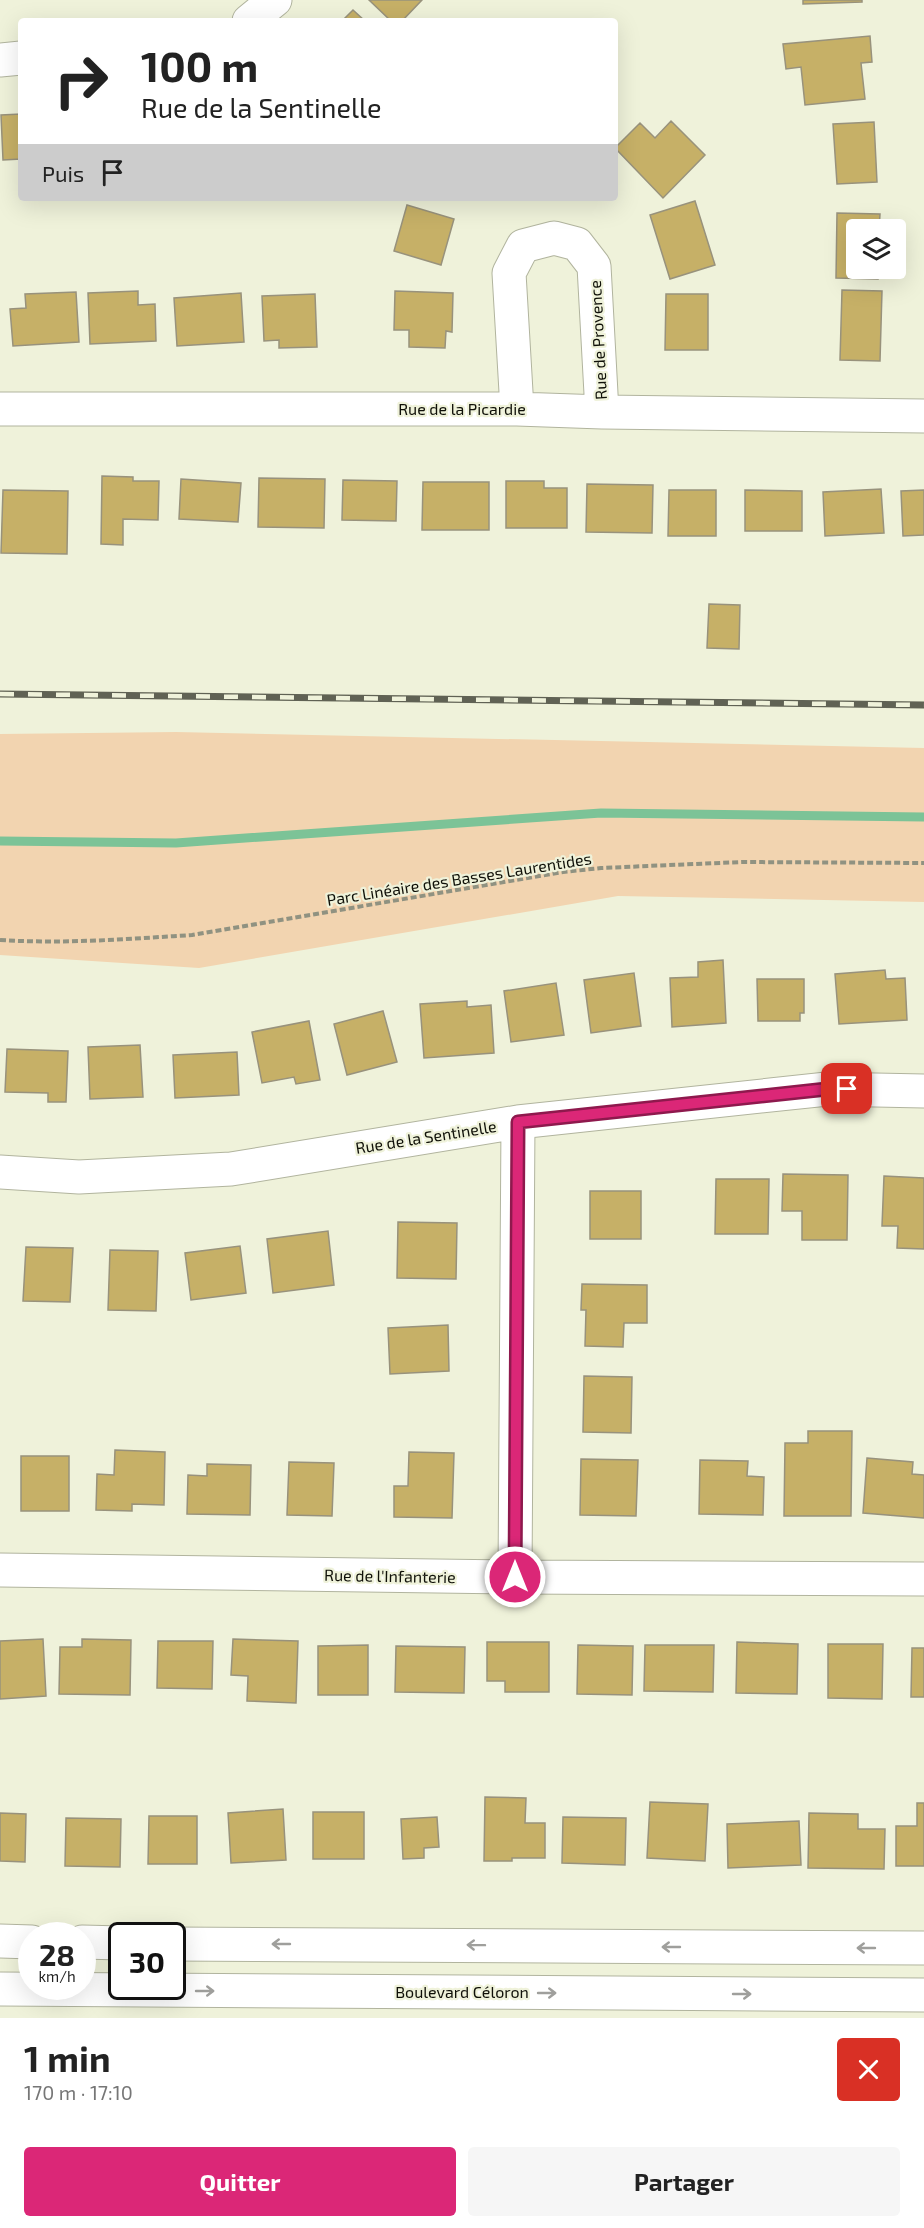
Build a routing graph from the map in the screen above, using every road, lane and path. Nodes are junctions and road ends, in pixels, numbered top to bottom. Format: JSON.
{"nodes":[{"id":1,"x":275,"y":0,"type":"edge"},
{"id":2,"x":253,"y":18,"type":"edge"},
{"id":3,"x":18,"y":58,"type":"edge"},
{"id":4,"x":0,"y":60,"type":"edge"},
{"id":5,"x":0,"y":409,"type":"edge"},
{"id":6,"x":517,"y":409,"type":"junction"},
{"id":7,"x":602,"y":412,"type":"junction"},
{"id":8,"x":924,"y":416,"type":"edge"},
{"id":9,"x":924,"y":863,"type":"edge"},
{"id":10,"x":0,"y":939,"type":"edge"},
{"id":11,"x":924,"y":1091,"type":"edge"},
{"id":12,"x":518,"y":1122,"type":"junction"},
{"id":13,"x":0,"y":1172,"type":"edge"},
{"id":14,"x":0,"y":1570,"type":"edge"},
{"id":15,"x":515,"y":1577,"type":"junction"},
{"id":16,"x":924,"y":1579,"type":"edge"},
{"id":17,"x":0,"y":1941,"type":"edge"},
{"id":18,"x":18,"y":1942,"type":"edge"},
{"id":19,"x":186,"y":1944,"type":"edge"},
{"id":20,"x":511,"y":1946,"type":"junction"},
{"id":21,"x":924,"y":1948,"type":"edge"},
{"id":22,"x":0,"y":1989,"type":"edge"},
{"id":23,"x":510,"y":1993,"type":"junction"},
{"id":24,"x":924,"y":1995,"type":"edge"}],
"edges":[{"from":1,"to":2,"type":"street"},
{"from":3,"to":4,"type":"street"},
{"from":5,"to":6,"type":"street","name":"Rue de la Picardie"},
{"from":6,"to":7,"type":"street","name":"Rue de la Picardie"},
{"from":6,"to":7,"type":"street","name":"Rue de Provence"},
{"from":7,"to":8,"type":"street","name":"Rue de la Picardie"},
{"from":9,"to":10,"type":"path","name":"Parc Linéaire des Basses Laurentides"},
{"from":11,"to":12,"type":"street","name":"Rue de la Sentinelle"},
{"from":12,"to":13,"type":"street","name":"Rue de la Sentinelle"},
{"from":12,"to":15,"type":"street"},
{"from":14,"to":15,"type":"street","name":"Rue de l'Infanterie"},
{"from":15,"to":16,"type":"street","name":"Rue de l'Infanterie"},
{"from":17,"to":18,"type":"street"},
{"from":20,"to":19,"type":"street","one_way":true},
{"from":21,"to":20,"type":"street","one_way":true},
{"from":20,"to":23,"type":"street"},
{"from":22,"to":23,"type":"street","name":"Boulevard Céloron","one_way":true},
{"from":23,"to":24,"type":"street","name":"Boulevard Céloron","one_way":true}]}
